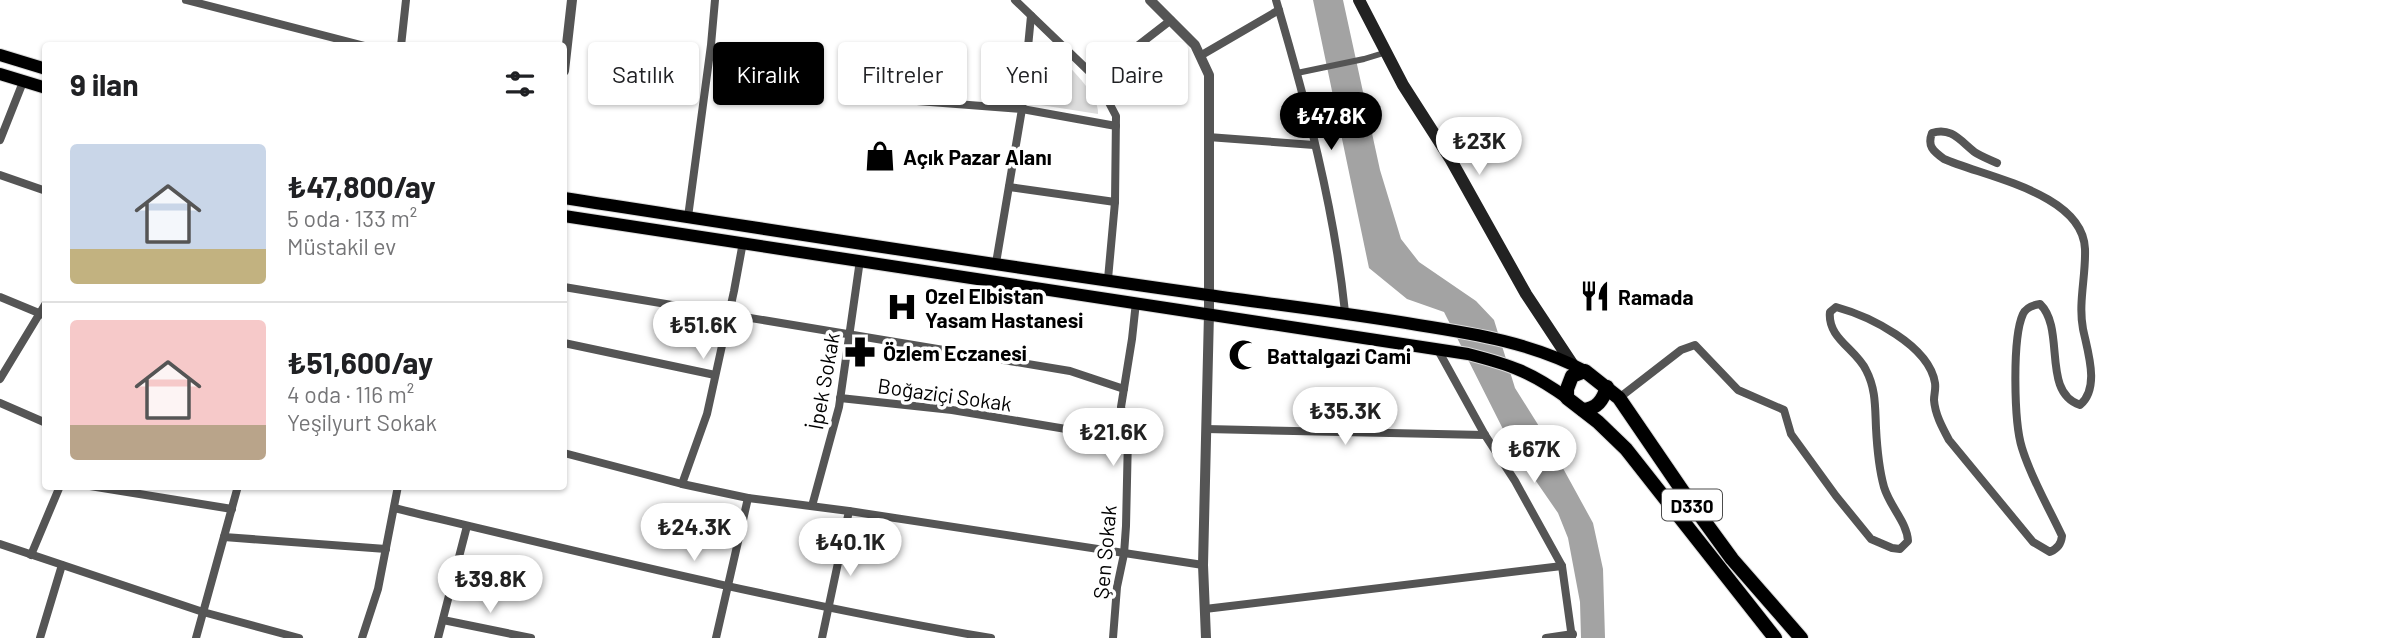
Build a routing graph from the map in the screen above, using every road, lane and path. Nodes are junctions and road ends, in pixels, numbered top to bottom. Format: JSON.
{"nodes":[{"id":1,"x":186,"y":0,"type":"edge"},
{"id":2,"x":406,"y":0,"type":"edge"},
{"id":3,"x":572,"y":0,"type":"edge"},
{"id":4,"x":715,"y":0,"type":"edge"},
{"id":5,"x":1015,"y":0,"type":"edge"},
{"id":6,"x":1150,"y":0,"type":"edge"},
{"id":7,"x":1276,"y":0,"type":"edge"},
{"id":8,"x":1359,"y":0,"type":"edge"},
{"id":9,"x":209,"y":3,"type":"edge"},
{"id":10,"x":1279,"y":10,"type":"junction"},
{"id":11,"x":1031,"y":16,"type":"junction"},
{"id":12,"x":1171,"y":20,"type":"junction"},
{"id":13,"x":350,"y":42,"type":"edge"},
{"id":14,"x":401,"y":42,"type":"edge"},
{"id":15,"x":1143,"y":42,"type":"edge"},
{"id":16,"x":567,"y":44,"type":"edge"},
{"id":17,"x":1387,"y":52,"type":"junction"},
{"id":18,"x":0,"y":55,"type":"edge"},
{"id":19,"x":1200,"y":56,"type":"junction"},
{"id":20,"x":42,"y":68,"type":"edge"},
{"id":21,"x":1086,"y":68,"type":"edge"},
{"id":22,"x":1297,"y":73,"type":"junction"},
{"id":23,"x":0,"y":74,"type":"edge"},
{"id":24,"x":23,"y":82,"type":"junction"},
{"id":25,"x":42,"y":88,"type":"edge"},
{"id":26,"x":967,"y":105,"type":"edge"},
{"id":27,"x":1110,"y":105,"type":"edge"},
{"id":28,"x":1022,"y":109,"type":"junction"},
{"id":29,"x":1116,"y":126,"type":"junction"},
{"id":30,"x":1209,"y":137,"type":"junction"},
{"id":31,"x":0,"y":140,"type":"edge"},
{"id":32,"x":1314,"y":145,"type":"junction"},
{"id":33,"x":1997,"y":163,"type":"dead end"},
{"id":34,"x":0,"y":175,"type":"edge"},
{"id":35,"x":1009,"y":187,"type":"junction"},
{"id":36,"x":42,"y":190,"type":"edge"},
{"id":37,"x":567,"y":198,"type":"edge"},
{"id":38,"x":1115,"y":202,"type":"junction"},
{"id":39,"x":567,"y":216,"type":"edge"},
{"id":40,"x":688,"y":217,"type":"junction"},
{"id":41,"x":743,"y":242,"type":"junction"},
{"id":42,"x":860,"y":260,"type":"junction"},
{"id":43,"x":996,"y":263,"type":"junction"},
{"id":44,"x":1108,"y":279,"type":"junction"},
{"id":45,"x":567,"y":288,"type":"edge"},
{"id":46,"x":1207,"y":295,"type":"junction"},
{"id":47,"x":0,"y":298,"type":"edge"},
{"id":48,"x":1136,"y":302,"type":"junction"},
{"id":49,"x":1345,"y":312,"type":"junction"},
{"id":50,"x":1209,"y":313,"type":"junction"},
{"id":51,"x":42,"y":315,"type":"edge"},
{"id":52,"x":728,"y":315,"type":"junction"},
{"id":53,"x":42,"y":316,"type":"edge"},
{"id":54,"x":850,"y":334,"type":"junction"},
{"id":55,"x":567,"y":344,"type":"edge"},
{"id":56,"x":1437,"y":349,"type":"junction"},
{"id":57,"x":1579,"y":368,"type":"junction"},
{"id":58,"x":715,"y":375,"type":"junction"},
{"id":59,"x":0,"y":379,"type":"edge"},
{"id":60,"x":1607,"y":387,"type":"junction"},
{"id":61,"x":1124,"y":389,"type":"junction"},
{"id":62,"x":840,"y":398,"type":"junction"},
{"id":63,"x":1567,"y":398,"type":"junction"},
{"id":64,"x":1619,"y":398,"type":"junction"},
{"id":65,"x":0,"y":403,"type":"edge"},
{"id":66,"x":1583,"y":410,"type":"junction"},
{"id":67,"x":42,"y":421,"type":"edge"},
{"id":68,"x":1206,"y":429,"type":"junction"},
{"id":69,"x":1485,"y":435,"type":"junction"},
{"id":70,"x":1128,"y":436,"type":"junction"},
{"id":71,"x":567,"y":454,"type":"edge"},
{"id":72,"x":682,"y":484,"type":"junction"},
{"id":73,"x":58,"y":490,"type":"edge"},
{"id":74,"x":115,"y":490,"type":"edge"},
{"id":75,"x":237,"y":490,"type":"edge"},
{"id":76,"x":397,"y":490,"type":"edge"},
{"id":77,"x":748,"y":498,"type":"junction"},
{"id":78,"x":812,"y":506,"type":"junction"},
{"id":79,"x":394,"y":508,"type":"junction"},
{"id":80,"x":232,"y":509,"type":"junction"},
{"id":81,"x":849,"y":511,"type":"junction"},
{"id":82,"x":467,"y":526,"type":"junction"},
{"id":83,"x":224,"y":537,"type":"junction"},
{"id":84,"x":0,"y":544,"type":"edge"},
{"id":85,"x":386,"y":549,"type":"junction"},
{"id":86,"x":1124,"y":554,"type":"junction"},
{"id":87,"x":31,"y":555,"type":"junction"},
{"id":88,"x":62,"y":565,"type":"junction"},
{"id":89,"x":1203,"y":565,"type":"junction"},
{"id":90,"x":1562,"y":566,"type":"junction"},
{"id":91,"x":729,"y":585,"type":"junction"},
{"id":92,"x":829,"y":607,"type":"junction"},
{"id":93,"x":1205,"y":609,"type":"junction"},
{"id":94,"x":203,"y":612,"type":"junction"},
{"id":95,"x":443,"y":620,"type":"junction"},
{"id":96,"x":1572,"y":636,"type":"edge"},
{"id":97,"x":40,"y":638,"type":"edge"},
{"id":98,"x":196,"y":638,"type":"edge"},
{"id":99,"x":299,"y":638,"type":"edge"},
{"id":100,"x":362,"y":638,"type":"edge"},
{"id":101,"x":438,"y":638,"type":"edge"},
{"id":102,"x":531,"y":638,"type":"edge"},
{"id":103,"x":716,"y":638,"type":"edge"},
{"id":104,"x":822,"y":638,"type":"edge"},
{"id":105,"x":991,"y":638,"type":"edge"},
{"id":106,"x":1113,"y":638,"type":"edge"},
{"id":107,"x":1206,"y":638,"type":"edge"},
{"id":108,"x":1546,"y":638,"type":"edge"},
{"id":109,"x":1775,"y":638,"type":"edge"},
{"id":110,"x":1801,"y":638,"type":"edge"}],
"edges":[{"from":1,"to":9,"type":"street"},
{"from":2,"to":14,"type":"street"},
{"from":3,"to":16,"type":"street"},
{"from":4,"to":40,"type":"street"},
{"from":5,"to":11,"type":"street"},
{"from":6,"to":12,"type":"street"},
{"from":7,"to":10,"type":"street"},
{"from":8,"to":17,"type":"main road"},
{"from":9,"to":13,"type":"street"},
{"from":10,"to":19,"type":"street"},
{"from":10,"to":22,"type":"street"},
{"from":11,"to":21,"type":"street"},
{"from":11,"to":28,"type":"street"},
{"from":12,"to":15,"type":"street"},
{"from":12,"to":19,"type":"street"},
{"from":17,"to":22,"type":"street"},
{"from":17,"to":57,"type":"main road"},
{"from":18,"to":20,"type":"main road"},
{"from":19,"to":30,"type":"street"},
{"from":22,"to":32,"type":"street"},
{"from":23,"to":24,"type":"main road"},
{"from":24,"to":25,"type":"main road"},
{"from":24,"to":31,"type":"street"},
{"from":26,"to":28,"type":"street"},
{"from":27,"to":29,"type":"street"},
{"from":28,"to":29,"type":"street"},
{"from":28,"to":35,"type":"street"},
{"from":29,"to":38,"type":"street"},
{"from":30,"to":32,"type":"street"},
{"from":30,"to":46,"type":"street"},
{"from":32,"to":49,"type":"street"},
{"from":33,"to":64,"type":"street"},
{"from":34,"to":36,"type":"street"},
{"from":35,"to":38,"type":"street"},
{"from":35,"to":43,"type":"street"},
{"from":37,"to":40,"type":"main road","number":"D330"},
{"from":38,"to":44,"type":"street"},
{"from":39,"to":41,"type":"main road","number":"D330"},
{"from":40,"to":43,"type":"main road","number":"D330"},
{"from":41,"to":42,"type":"main road","number":"D330"},
{"from":41,"to":52,"type":"street"},
{"from":42,"to":48,"type":"main road","number":"D330"},
{"from":42,"to":54,"type":"street","name":"İpek Sokak"},
{"from":43,"to":44,"type":"main road","number":"D330"},
{"from":44,"to":46,"type":"main road","number":"D330"},
{"from":45,"to":52,"type":"street"},
{"from":46,"to":49,"type":"main road","number":"D330"},
{"from":46,"to":50,"type":"street"},
{"from":47,"to":51,"type":"street"},
{"from":48,"to":50,"type":"main road","number":"D330"},
{"from":48,"to":61,"type":"street","name":"Şen Sokak"},
{"from":49,"to":57,"type":"main road","number":"D330"},
{"from":50,"to":56,"type":"main road","number":"D330"},
{"from":50,"to":68,"type":"street"},
{"from":52,"to":54,"type":"street"},
{"from":52,"to":58,"type":"street"},
{"from":53,"to":59,"type":"street"},
{"from":54,"to":61,"type":"street"},
{"from":54,"to":62,"type":"street","name":"İpek Sokak"},
{"from":55,"to":58,"type":"street"},
{"from":56,"to":63,"type":"main road","number":"D330"},
{"from":56,"to":69,"type":"street"},
{"from":57,"to":60,"type":"highway","number":"D330"},
{"from":57,"to":63,"type":"highway"},
{"from":58,"to":72,"type":"street"},
{"from":60,"to":64,"type":"highway","number":"D330"},
{"from":60,"to":66,"type":"highway"},
{"from":61,"to":70,"type":"street","name":"Şen Sokak"},
{"from":62,"to":70,"type":"street","name":"Boğaziçi Sokak"},
{"from":62,"to":78,"type":"street","name":"İpek Sokak"},
{"from":63,"to":66,"type":"highway","number":"D330"},
{"from":64,"to":110,"type":"highway","number":"D330"},
{"from":65,"to":67,"type":"street"},
{"from":66,"to":109,"type":"highway","number":"D330"},
{"from":68,"to":69,"type":"street"},
{"from":68,"to":89,"type":"street"},
{"from":69,"to":90,"type":"street"},
{"from":70,"to":86,"type":"street","name":"Şen Sokak"},
{"from":71,"to":72,"type":"street"},
{"from":72,"to":77,"type":"street"},
{"from":73,"to":87,"type":"street"},
{"from":74,"to":80,"type":"street"},
{"from":75,"to":80,"type":"street"},
{"from":76,"to":79,"type":"street"},
{"from":77,"to":78,"type":"street"},
{"from":77,"to":91,"type":"street"},
{"from":78,"to":81,"type":"street"},
{"from":79,"to":82,"type":"street"},
{"from":79,"to":85,"type":"street"},
{"from":80,"to":83,"type":"street"},
{"from":81,"to":86,"type":"street"},
{"from":81,"to":92,"type":"street"},
{"from":82,"to":91,"type":"street"},
{"from":82,"to":95,"type":"street"},
{"from":83,"to":85,"type":"street"},
{"from":83,"to":94,"type":"street"},
{"from":84,"to":87,"type":"street"},
{"from":85,"to":100,"type":"street"},
{"from":86,"to":89,"type":"street"},
{"from":86,"to":106,"type":"street","name":"Şen Sokak"},
{"from":87,"to":88,"type":"street"},
{"from":88,"to":94,"type":"street"},
{"from":88,"to":97,"type":"street"},
{"from":89,"to":93,"type":"street"},
{"from":90,"to":93,"type":"street"},
{"from":90,"to":96,"type":"street"},
{"from":91,"to":92,"type":"street"},
{"from":91,"to":103,"type":"street"},
{"from":92,"to":104,"type":"street"},
{"from":92,"to":105,"type":"street"},
{"from":93,"to":107,"type":"street"},
{"from":94,"to":98,"type":"street"},
{"from":94,"to":99,"type":"street"},
{"from":95,"to":101,"type":"street"},
{"from":95,"to":102,"type":"street"},
{"from":96,"to":108,"type":"street"}]}
